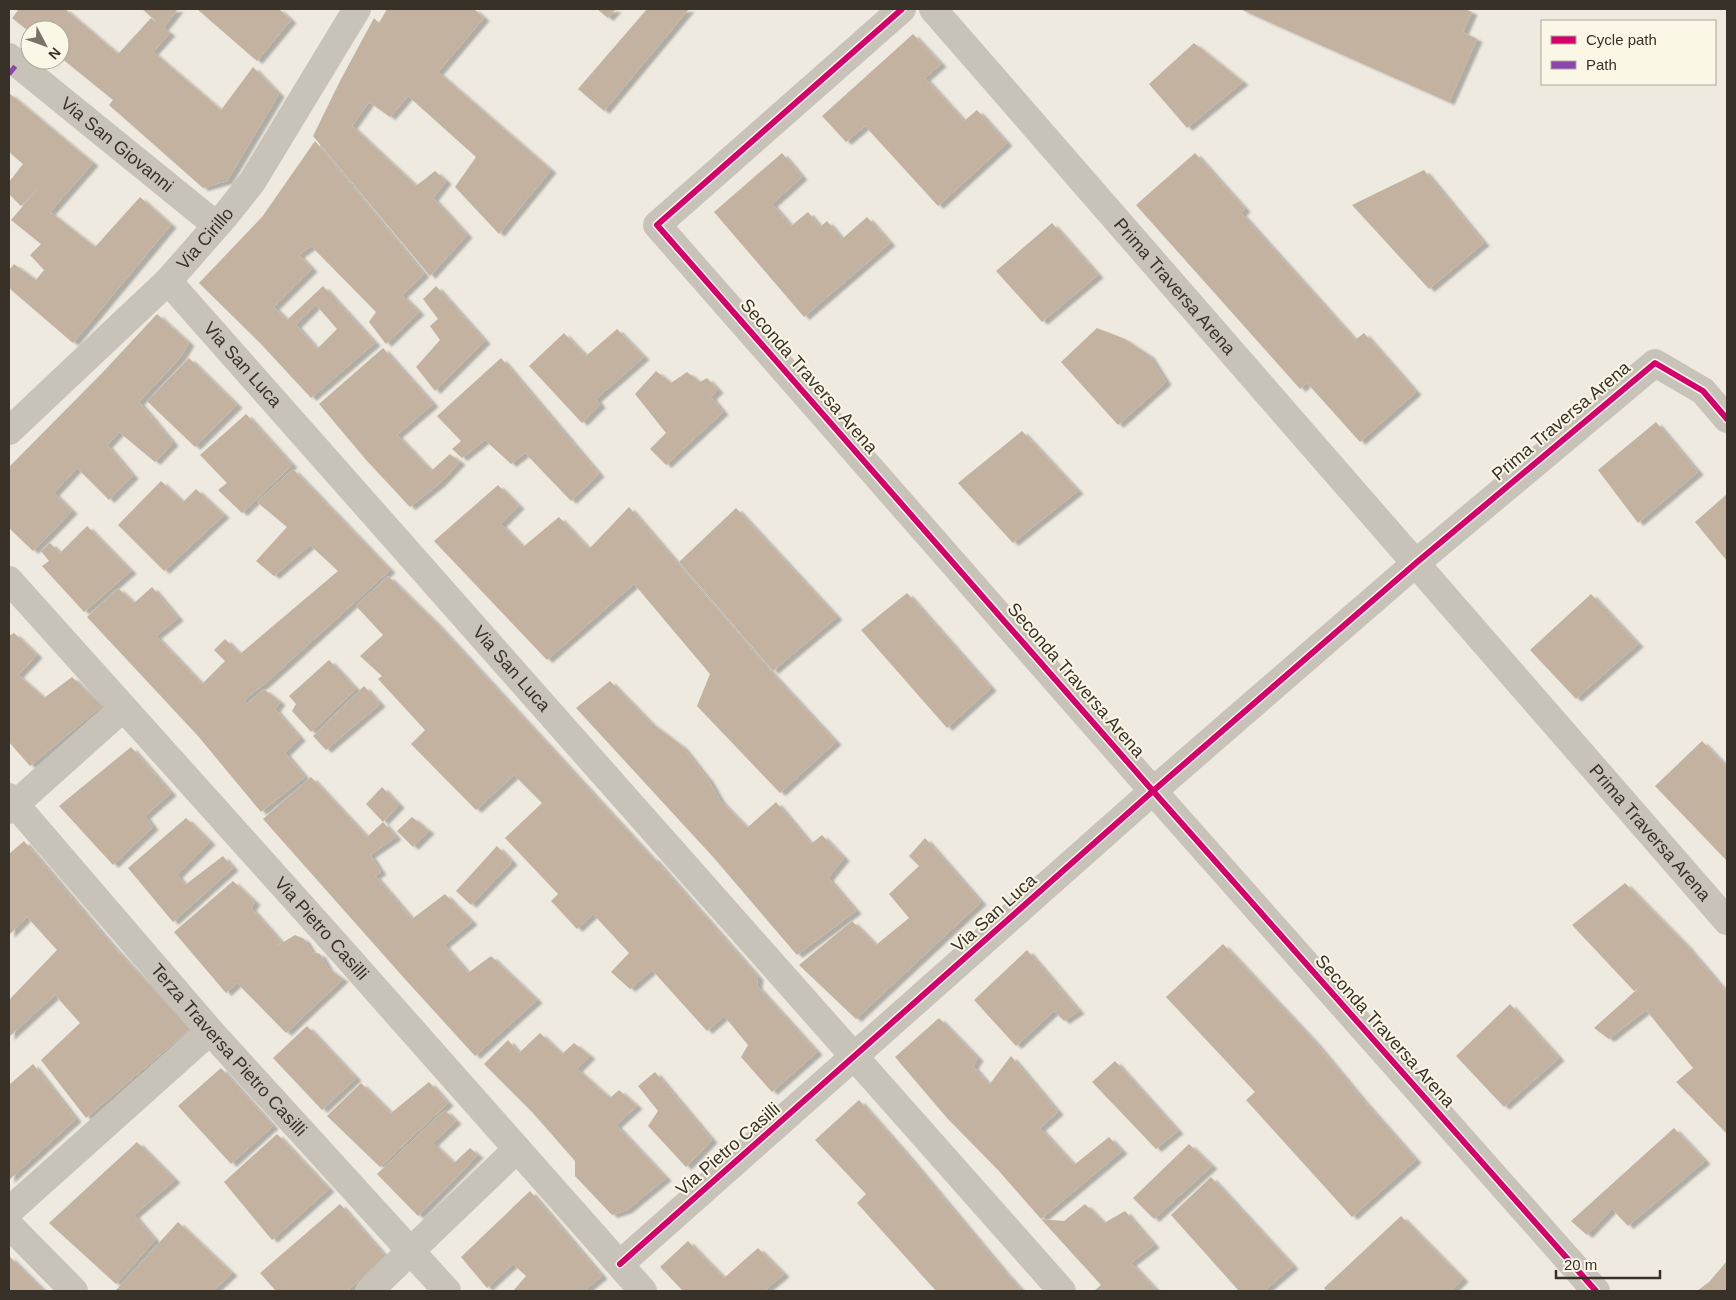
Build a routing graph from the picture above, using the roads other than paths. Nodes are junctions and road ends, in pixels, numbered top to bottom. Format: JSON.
{"nodes":[{"id":1,"x":357,"y":9,"type":"edge"},
{"id":2,"x":902,"y":9,"type":"edge"},
{"id":3,"x":933,"y":9,"type":"edge"},
{"id":4,"x":12,"y":65,"type":"edge"},
{"id":5,"x":216,"y":225,"type":"junction"},
{"id":6,"x":168,"y":281,"type":"junction"},
{"id":7,"x":1727,"y":419,"type":"edge"},
{"id":8,"x":9,"y":431,"type":"edge"},
{"id":9,"x":1416,"y":562,"type":"junction"},
{"id":10,"x":9,"y":580,"type":"edge"},
{"id":11,"x":124,"y":708,"type":"junction"},
{"id":12,"x":1153,"y":791,"type":"junction"},
{"id":13,"x":11,"y":804,"type":"edge"},
{"id":14,"x":1727,"y":921,"type":"edge"},
{"id":15,"x":210,"y":1032,"type":"junction"},
{"id":16,"x":856,"y":1056,"type":"junction"},
{"id":17,"x":517,"y":1149,"type":"junction"},
{"id":18,"x":9,"y":1211,"type":"edge"},
{"id":19,"x":9,"y":1225,"type":"edge"},
{"id":20,"x":411,"y":1251,"type":"junction"},
{"id":21,"x":620,"y":1264,"type":"junction"},
{"id":22,"x":74,"y":1291,"type":"edge"},
{"id":23,"x":369,"y":1291,"type":"edge"},
{"id":24,"x":447,"y":1291,"type":"edge"},
{"id":25,"x":643,"y":1291,"type":"edge"},
{"id":26,"x":1062,"y":1291,"type":"edge"},
{"id":27,"x":1596,"y":1291,"type":"edge"}],
"edges":[{"from":1,"to":5,"type":"street","name":"Via Cirillo"},
{"from":2,"to":12,"type":"street","name":"Seconda Traversa Arena"},
{"from":3,"to":9,"type":"street","name":"Prima Traversa Arena"},
{"from":4,"to":5,"type":"street","name":"Via San Giovanni"},
{"from":5,"to":6,"type":"street","name":"Via Cirillo"},
{"from":6,"to":8,"type":"street","name":"Via Cirillo"},
{"from":6,"to":16,"type":"street","name":"Via San Luca"},
{"from":7,"to":9,"type":"street","name":"Prima Traversa Arena"},
{"from":9,"to":12,"type":"street"},
{"from":9,"to":14,"type":"street","name":"Prima Traversa Arena"},
{"from":10,"to":11,"type":"street","name":"Via Pietro Casilli"},
{"from":11,"to":13,"type":"street"},
{"from":11,"to":17,"type":"street","name":"Via Pietro Casilli"},
{"from":12,"to":16,"type":"street","name":"Via San Luca"},
{"from":12,"to":27,"type":"street","name":"Seconda Traversa Arena"},
{"from":13,"to":15,"type":"street","name":"Terza Traversa Pietro Casilli"},
{"from":15,"to":18,"type":"street"},
{"from":15,"to":20,"type":"street","name":"Terza Traversa Pietro Casilli"},
{"from":16,"to":21,"type":"street","name":"Via Pietro Casilli"},
{"from":16,"to":26,"type":"street","name":"Via San Luca"},
{"from":17,"to":20,"type":"street"},
{"from":17,"to":21,"type":"street","name":"Via Pietro Casilli"},
{"from":19,"to":22,"type":"street"},
{"from":20,"to":23,"type":"street"},
{"from":20,"to":24,"type":"street","name":"Terza Traversa Pietro Casilli"},
{"from":21,"to":25,"type":"street","name":"Via Pietro Casilli"}]}
